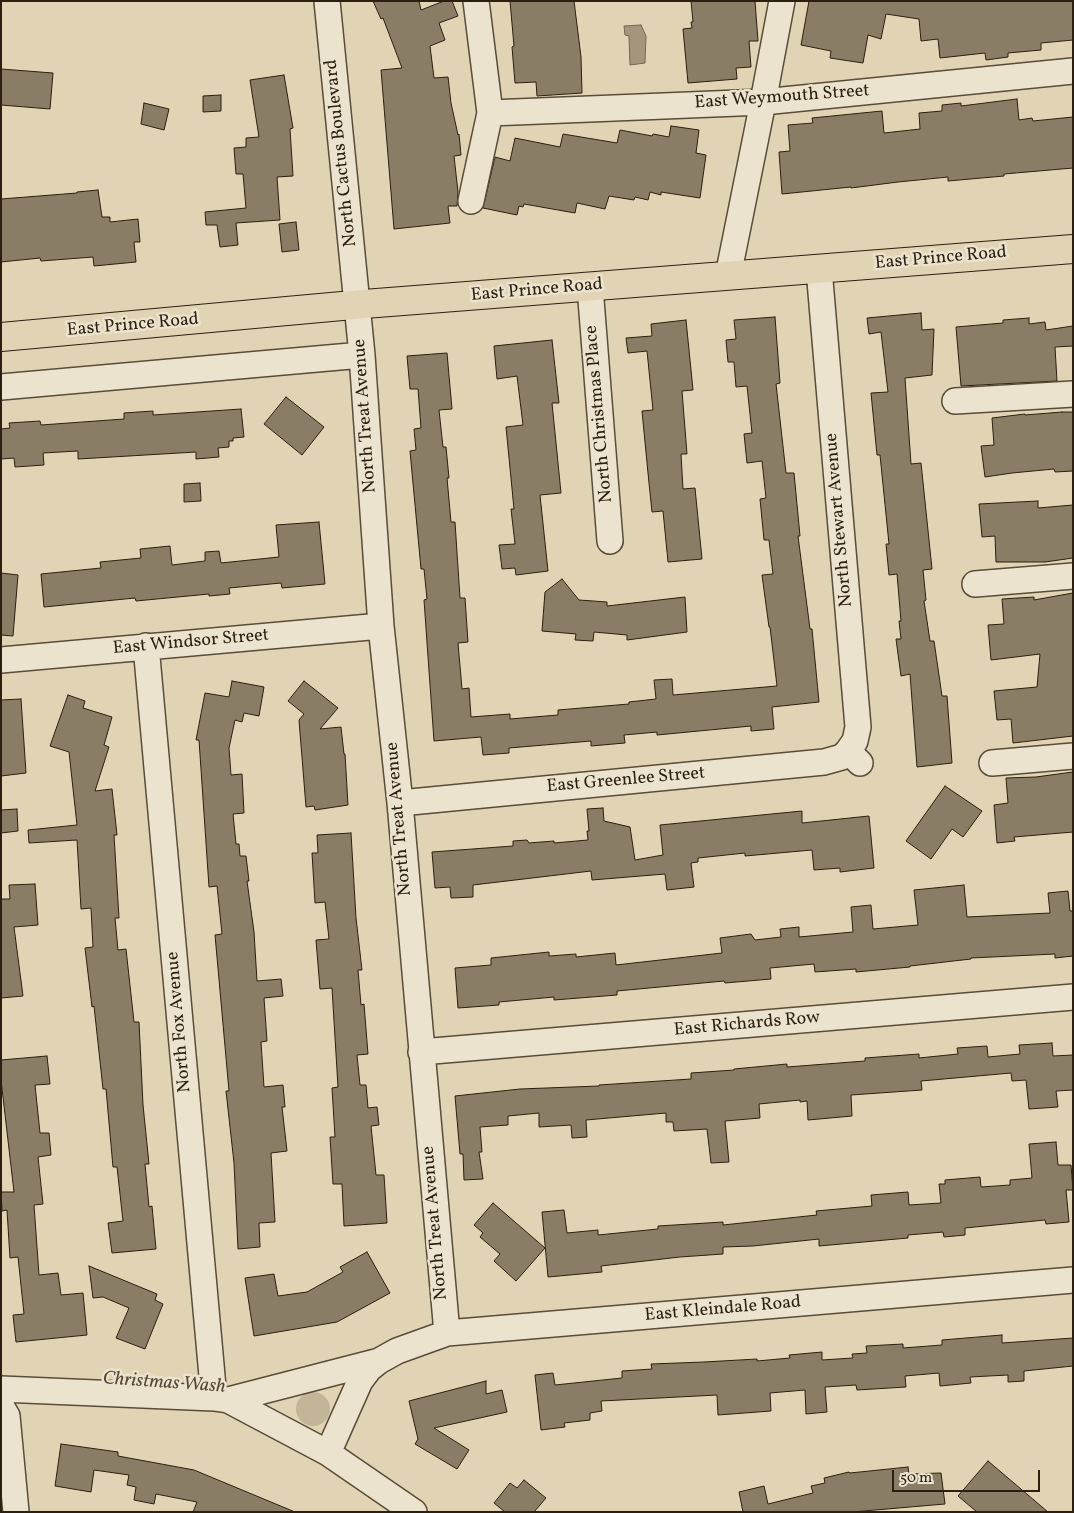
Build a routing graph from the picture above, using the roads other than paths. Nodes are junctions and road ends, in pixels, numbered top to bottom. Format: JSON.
{"nodes":[{"id":1,"x":328,"y":1,"type":"edge"},
{"id":2,"x":476,"y":1,"type":"edge"},
{"id":3,"x":782,"y":1,"type":"edge"},
{"id":4,"x":1073,"y":71,"type":"edge"},
{"id":5,"x":763,"y":102,"type":"junction"},
{"id":6,"x":490,"y":113,"type":"junction"},
{"id":7,"x":471,"y":201,"type":"dead end"},
{"id":8,"x":1073,"y":249,"type":"edge"},
{"id":9,"x":819,"y":269,"type":"junction"},
{"id":10,"x":728,"y":276,"type":"junction"},
{"id":11,"x":590,"y":287,"type":"junction"},
{"id":12,"x":356,"y":306,"type":"junction"},
{"id":13,"x":1,"y":337,"type":"edge"},
{"id":14,"x":362,"y":355,"type":"junction"},
{"id":15,"x":1,"y":387,"type":"edge"},
{"id":16,"x":1073,"y":394,"type":"edge"},
{"id":17,"x":956,"y":401,"type":"dead end"},
{"id":18,"x":610,"y":541,"type":"dead end"},
{"id":19,"x":1073,"y":576,"type":"edge"},
{"id":20,"x":975,"y":584,"type":"dead end"},
{"id":21,"x":381,"y":626,"type":"junction"},
{"id":22,"x":146,"y":646,"type":"junction"},
{"id":23,"x":1,"y":660,"type":"edge"},
{"id":24,"x":1073,"y":756,"type":"edge"},
{"id":25,"x":854,"y":757,"type":"joint"},
{"id":26,"x":992,"y":763,"type":"dead end"},
{"id":27,"x":400,"y":803,"type":"junction"},
{"id":28,"x":1073,"y":997,"type":"edge"},
{"id":29,"x":421,"y":1052,"type":"junction"},
{"id":30,"x":1073,"y":1280,"type":"edge"},
{"id":31,"x":447,"y":1333,"type":"junction"},
{"id":32,"x":379,"y":1361,"type":"junction"},
{"id":33,"x":1,"y":1389,"type":"edge"},
{"id":34,"x":221,"y":1399,"type":"junction"},
{"id":35,"x":1,"y":1406,"type":"edge"},
{"id":36,"x":328,"y":1453,"type":"junction"},
{"id":37,"x":16,"y":1512,"type":"edge"},
{"id":38,"x":414,"y":1512,"type":"edge"}],
"edges":[{"from":1,"to":12,"type":"street","name":"North Cactus Boulevard"},
{"from":2,"to":6,"type":"street"},
{"from":3,"to":5,"type":"street"},
{"from":4,"to":5,"type":"street","name":"East Weymouth Street"},
{"from":5,"to":6,"type":"street","name":"East Weymouth Street"},
{"from":5,"to":10,"type":"street"},
{"from":6,"to":7,"type":"street"},
{"from":8,"to":9,"type":"main road","name":"East Prince Road"},
{"from":9,"to":10,"type":"main road","name":"East Prince Road"},
{"from":9,"to":25,"type":"street","name":"North Stewart Avenue"},
{"from":10,"to":11,"type":"main road","name":"East Prince Road"},
{"from":11,"to":12,"type":"main road","name":"East Prince Road"},
{"from":11,"to":18,"type":"street","name":"North Christmas Place"},
{"from":12,"to":13,"type":"main road","name":"East Prince Road"},
{"from":12,"to":14,"type":"street","name":"North Treat Avenue"},
{"from":14,"to":15,"type":"street"},
{"from":14,"to":21,"type":"street","name":"North Treat Avenue"},
{"from":16,"to":17,"type":"street"},
{"from":19,"to":20,"type":"street"},
{"from":21,"to":22,"type":"street","name":"East Windsor Street"},
{"from":21,"to":27,"type":"street","name":"North Treat Avenue"},
{"from":22,"to":23,"type":"street","name":"East Windsor Street"},
{"from":22,"to":34,"type":"street","name":"North Fox Avenue"},
{"from":24,"to":26,"type":"street"},
{"from":25,"to":27,"type":"street","name":"East Greenlee Street"},
{"from":27,"to":29,"type":"street","name":"North Treat Avenue"},
{"from":28,"to":29,"type":"street","name":"East Richards Row"},
{"from":29,"to":31,"type":"street","name":"North Treat Avenue"},
{"from":30,"to":31,"type":"street","name":"East Kleindale Road"},
{"from":31,"to":32,"type":"street","name":"East Kleindale Road"},
{"from":32,"to":34,"type":"street","name":"East Kleindale Road"},
{"from":32,"to":36,"type":"street","name":"East Kleindale Road"},
{"from":33,"to":34,"type":"street","name":"East Kleindale Road"},
{"from":34,"to":36,"type":"street"},
{"from":35,"to":37,"type":"street"},
{"from":36,"to":38,"type":"street"}]}
